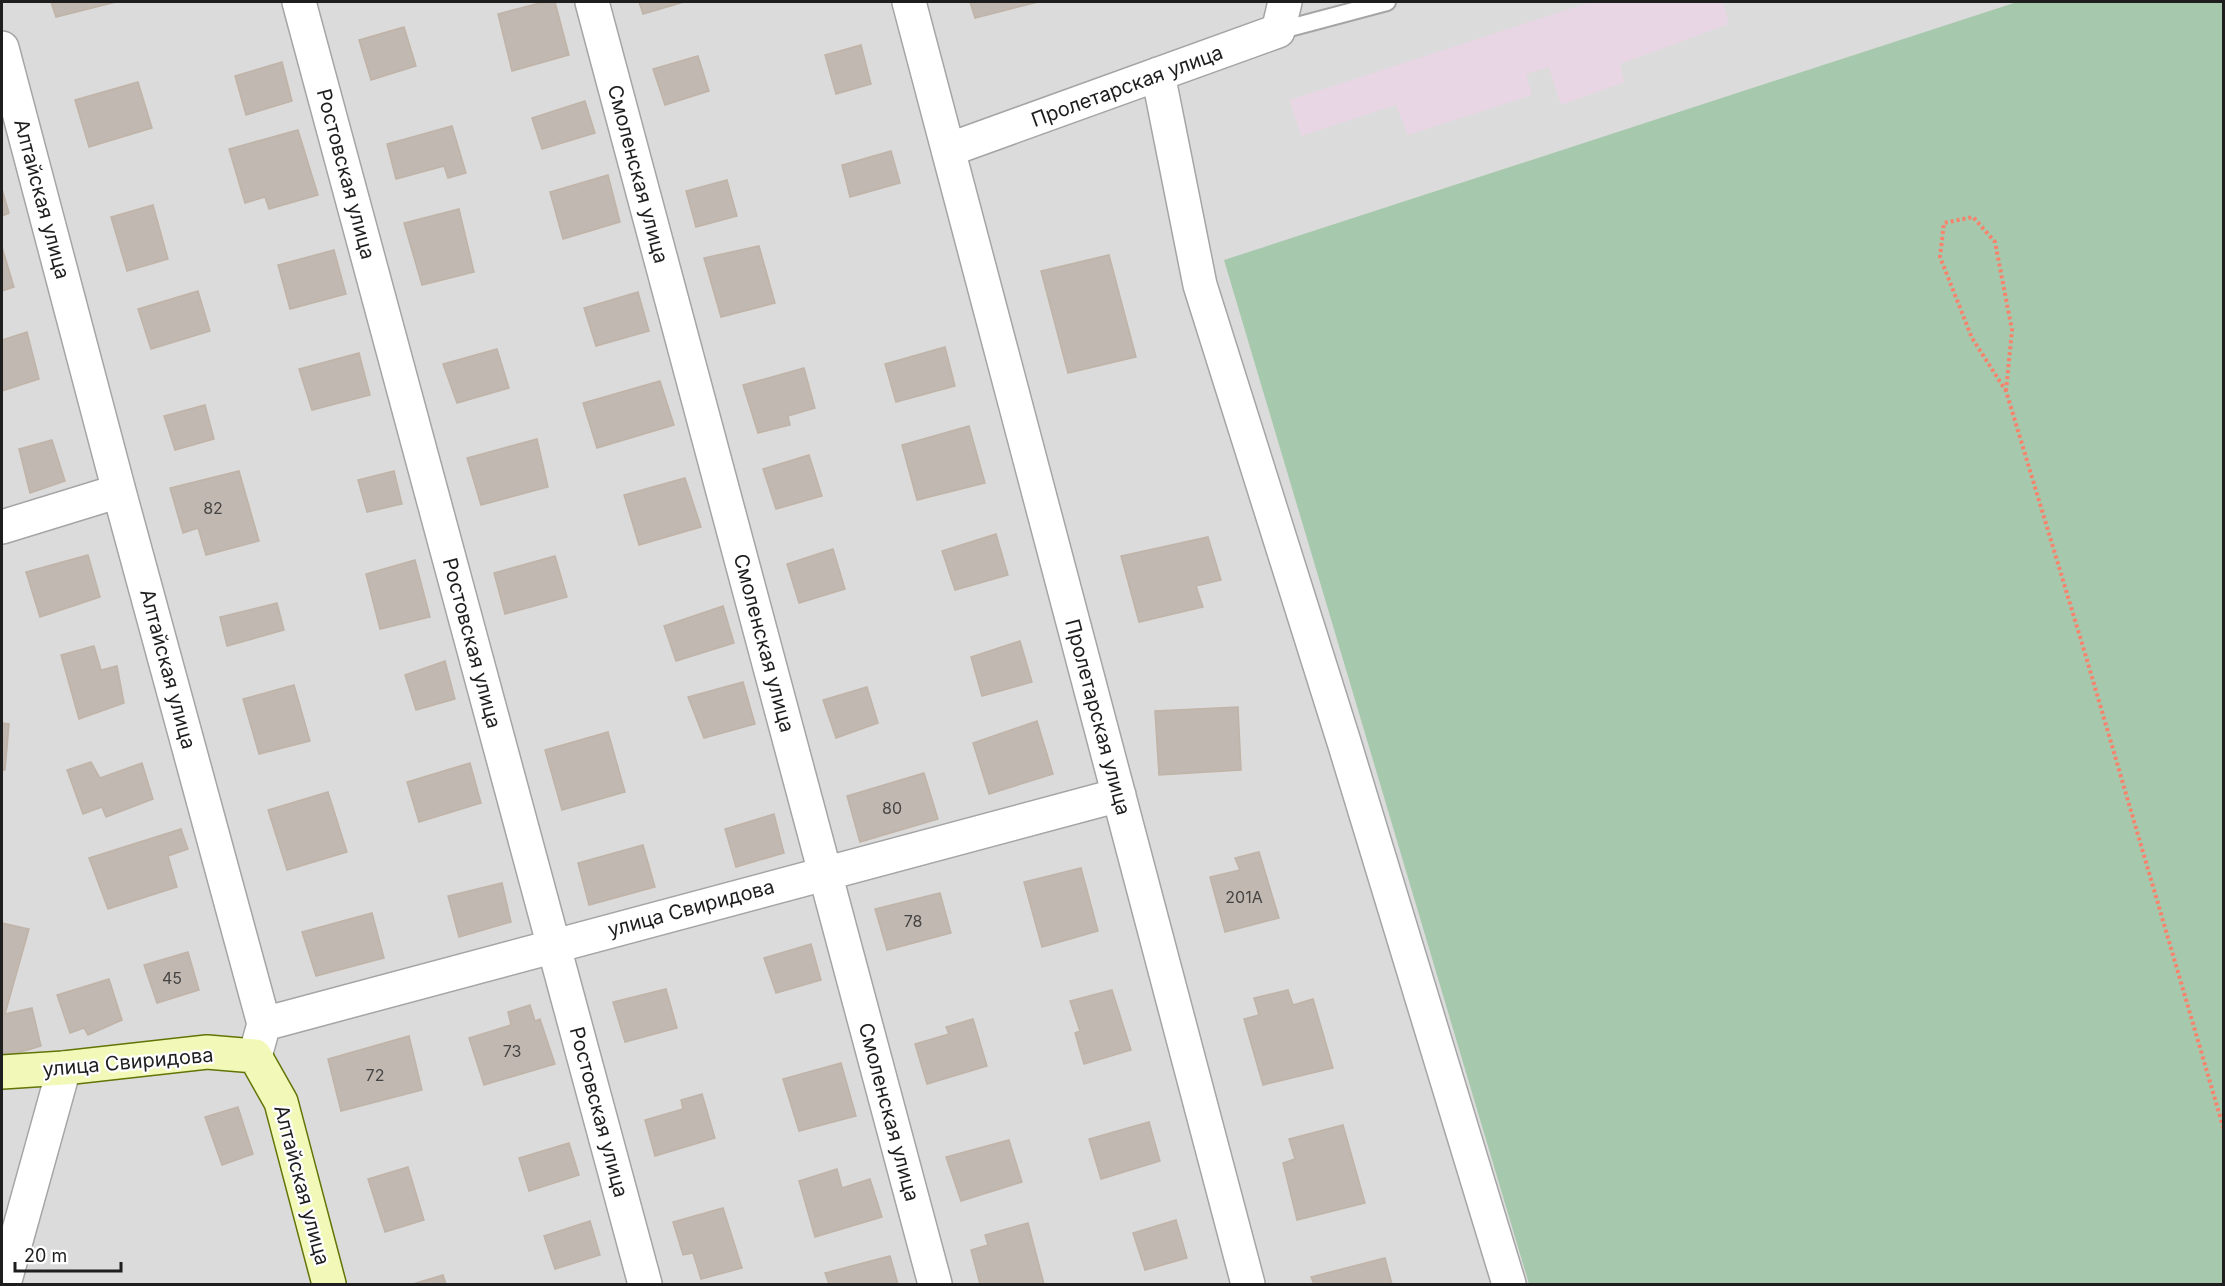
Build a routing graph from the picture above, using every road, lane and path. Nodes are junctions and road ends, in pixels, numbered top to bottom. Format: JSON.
{"nodes":[{"id":1,"x":300,"y":2,"type":"edge"},
{"id":2,"x":592,"y":2,"type":"edge"},
{"id":3,"x":909,"y":2,"type":"edge"},
{"id":4,"x":1388,"y":2,"type":"edge"},
{"id":5,"x":1282,"y":16,"type":"edge"},
{"id":6,"x":2,"y":48,"type":"edge"},
{"id":7,"x":1158,"y":74,"type":"junction"},
{"id":8,"x":948,"y":150,"type":"junction"},
{"id":9,"x":2006,"y":391,"type":"junction"},
{"id":10,"x":119,"y":491,"type":"junction"},
{"id":11,"x":2,"y":527,"type":"edge"},
{"id":12,"x":1119,"y":795,"type":"junction"},
{"id":13,"x":825,"y":872,"type":"junction"},
{"id":14,"x":554,"y":945,"type":"junction"},
{"id":15,"x":264,"y":1024,"type":"junction"},
{"id":16,"x":255,"y":1056,"type":"junction"},
{"id":17,"x":64,"y":1068,"type":"junction"},
{"id":18,"x":2,"y":1072,"type":"edge"},
{"id":19,"x":2223,"y":1130,"type":"edge"},
{"id":20,"x":4,"y":1284,"type":"edge"},
{"id":21,"x":329,"y":1284,"type":"edge"},
{"id":22,"x":645,"y":1284,"type":"edge"},
{"id":23,"x":935,"y":1284,"type":"edge"},
{"id":24,"x":1248,"y":1284,"type":"edge"},
{"id":25,"x":1509,"y":1284,"type":"edge"}],
"edges":[{"from":1,"to":14,"type":"street","name":"Ростовская улица"},
{"from":2,"to":13,"type":"street","name":"Смоленская улица"},
{"from":3,"to":8,"type":"street","name":"Пролетарская улица"},
{"from":4,"to":5,"type":"lane"},
{"from":5,"to":7,"type":"street","name":"Пролетарская улица"},
{"from":6,"to":10,"type":"street","name":"Алтайская улица"},
{"from":7,"to":8,"type":"street","name":"Пролетарская улица"},
{"from":7,"to":25,"type":"street"},
{"from":8,"to":12,"type":"street","name":"Пролетарская улица"},
{"from":9,"to":9,"type":"path"},
{"from":9,"to":19,"type":"path"},
{"from":10,"to":11,"type":"street"},
{"from":10,"to":15,"type":"street","name":"Алтайская улица"},
{"from":12,"to":13,"type":"street","name":"улица Свиридова"},
{"from":12,"to":24,"type":"street","name":"Пролетарская улица"},
{"from":13,"to":14,"type":"street","name":"улица Свиридова"},
{"from":13,"to":23,"type":"street","name":"Смоленская улица"},
{"from":14,"to":15,"type":"street","name":"улица Свиридова"},
{"from":14,"to":22,"type":"street","name":"Ростовская улица"},
{"from":15,"to":16,"type":"street"},
{"from":16,"to":17,"type":"street","name":"улица Свиридова"},
{"from":16,"to":21,"type":"street","name":"Алтайская улица"},
{"from":17,"to":18,"type":"street","name":"улица Свиридова"},
{"from":17,"to":20,"type":"street"}]}
